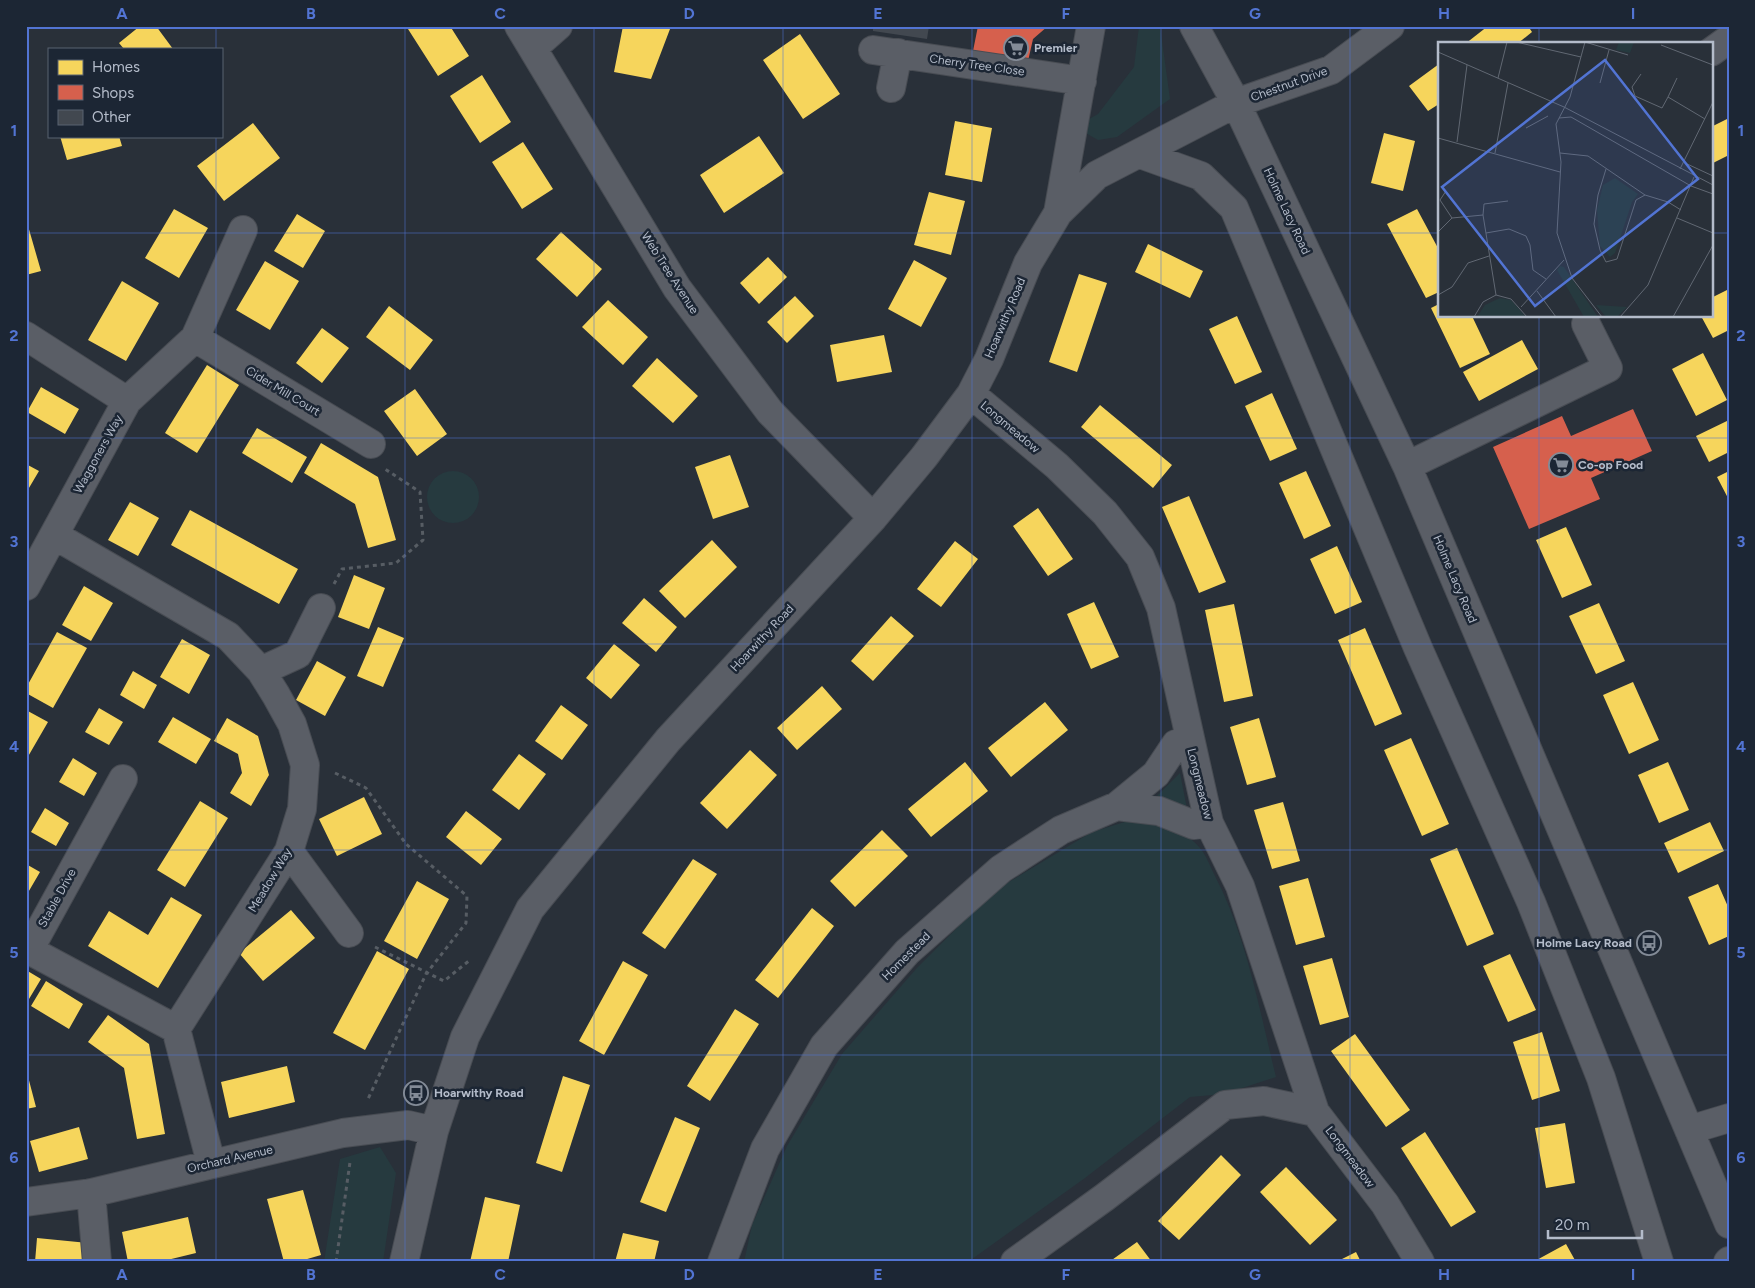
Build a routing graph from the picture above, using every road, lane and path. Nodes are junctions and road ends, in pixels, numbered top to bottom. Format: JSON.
{"nodes":[{"id":1,"x":558,"y":26,"type":"edge"},
{"id":2,"x":1091,"y":26,"type":"edge"},
{"id":3,"x":1194,"y":26,"type":"edge"},
{"id":4,"x":1390,"y":26,"type":"edge"},
{"id":5,"x":526,"y":37,"type":"edge"},
{"id":6,"x":1729,"y":39,"type":"edge"},
{"id":7,"x":1712,"y":51,"type":"edge"},
{"id":8,"x":1082,"y":81,"type":"junction"},
{"id":9,"x":891,"y":88,"type":"dead end"},
{"id":10,"x":1236,"y":103,"type":"junction"},
{"id":11,"x":1140,"y":154,"type":"junction"},
{"id":12,"x":1058,"y":213,"type":"junction"},
{"id":13,"x":243,"y":230,"type":"dead end"},
{"id":14,"x":1586,"y":324,"type":"dead end"},
{"id":15,"x":26,"y":336,"type":"edge"},
{"id":16,"x":196,"y":338,"type":"junction"},
{"id":17,"x":971,"y":394,"type":"junction"},
{"id":18,"x":127,"y":401,"type":"junction"},
{"id":19,"x":371,"y":444,"type":"joint"},
{"id":20,"x":1407,"y":466,"type":"junction"},
{"id":21,"x":873,"y":518,"type":"junction"},
{"id":22,"x":54,"y":535,"type":"junction"},
{"id":23,"x":26,"y":586,"type":"edge"},
{"id":24,"x":321,"y":608,"type":"joint"},
{"id":25,"x":261,"y":672,"type":"junction"},
{"id":26,"x":1189,"y":740,"type":"junction"},
{"id":27,"x":305,"y":765,"type":"junction"},
{"id":28,"x":123,"y":779,"type":"dead end"},
{"id":29,"x":1117,"y":806,"type":"junction"},
{"id":30,"x":1210,"y":823,"type":"junction"},
{"id":31,"x":289,"y":851,"type":"junction"},
{"id":32,"x":349,"y":932,"type":"joint"},
{"id":33,"x":426,"y":974,"type":"junction"},
{"id":34,"x":176,"y":1030,"type":"junction"},
{"id":35,"x":1315,"y":1112,"type":"junction"},
{"id":36,"x":1729,"y":1118,"type":"edge"},
{"id":37,"x":1689,"y":1130,"type":"junction"},
{"id":38,"x":434,"y":1131,"type":"junction"},
{"id":39,"x":354,"y":1132,"type":"junction"},
{"id":40,"x":212,"y":1163,"type":"junction"},
{"id":41,"x":91,"y":1193,"type":"junction"},
{"id":42,"x":26,"y":1202,"type":"edge"},
{"id":43,"x":1729,"y":1224,"type":"edge"},
{"id":44,"x":97,"y":1262,"type":"edge"},
{"id":45,"x":336,"y":1262,"type":"edge"},
{"id":46,"x":404,"y":1262,"type":"edge"},
{"id":47,"x":722,"y":1262,"type":"edge"},
{"id":48,"x":1015,"y":1262,"type":"edge"},
{"id":49,"x":1420,"y":1262,"type":"edge"},
{"id":50,"x":1659,"y":1262,"type":"edge"}],
"edges":[{"from":1,"to":5,"type":"street"},
{"from":2,"to":8,"type":"street"},
{"from":3,"to":10,"type":"street","name":"Holme Lacy Road"},
{"from":4,"to":10,"type":"street","name":"Chestnut Drive"},
{"from":5,"to":21,"type":"street","name":"Web Tree Avenue"},
{"from":6,"to":7,"type":"street"},
{"from":8,"to":9,"type":"street","name":"Cherry Tree Close"},
{"from":8,"to":12,"type":"street"},
{"from":10,"to":11,"type":"street","name":"Hoarwithy Road"},
{"from":10,"to":20,"type":"street","name":"Holme Lacy Road"},
{"from":11,"to":12,"type":"street","name":"Hoarwithy Road"},
{"from":11,"to":50,"type":"street"},
{"from":12,"to":17,"type":"street","name":"Hoarwithy Road"},
{"from":13,"to":16,"type":"street"},
{"from":14,"to":20,"type":"street"},
{"from":15,"to":18,"type":"street","name":"Waggoners Way"},
{"from":16,"to":18,"type":"street"},
{"from":16,"to":19,"type":"street","name":"Cider Mill Court"},
{"from":17,"to":21,"type":"street","name":"Hoarwithy Road"},
{"from":17,"to":26,"type":"street","name":"Longmeadow"},
{"from":18,"to":22,"type":"street","name":"Waggoners Way"},
{"from":19,"to":24,"type":"path"},
{"from":20,"to":37,"type":"street","name":"Holme Lacy Road"},
{"from":21,"to":38,"type":"street","name":"Hoarwithy Road"},
{"from":22,"to":23,"type":"street","name":"Waggoners Way"},
{"from":22,"to":25,"type":"street","name":"Meadow Way"},
{"from":24,"to":25,"type":"street"},
{"from":25,"to":27,"type":"street","name":"Meadow Way"},
{"from":26,"to":29,"type":"street","name":"Homestead"},
{"from":26,"to":30,"type":"street","name":"Longmeadow"},
{"from":27,"to":31,"type":"street","name":"Meadow Way"},
{"from":27,"to":33,"type":"path"},
{"from":28,"to":34,"type":"street","name":"Stable Drive"},
{"from":29,"to":30,"type":"street"},
{"from":29,"to":47,"type":"street","name":"Homestead"},
{"from":30,"to":35,"type":"street","name":"Longmeadow"},
{"from":31,"to":32,"type":"street"},
{"from":31,"to":34,"type":"street","name":"Meadow Way"},
{"from":32,"to":33,"type":"path"},
{"from":33,"to":39,"type":"path"},
{"from":34,"to":40,"type":"street"},
{"from":35,"to":48,"type":"street"},
{"from":35,"to":49,"type":"street","name":"Longmeadow"},
{"from":36,"to":37,"type":"street"},
{"from":37,"to":43,"type":"street","name":"Holme Lacy Road"},
{"from":38,"to":39,"type":"street","name":"Orchard Avenue"},
{"from":38,"to":46,"type":"street","name":"Hoarwithy Road"},
{"from":39,"to":40,"type":"street","name":"Orchard Avenue"},
{"from":39,"to":45,"type":"path"},
{"from":40,"to":41,"type":"street","name":"Orchard Avenue"},
{"from":41,"to":42,"type":"street","name":"Orchard Avenue"},
{"from":41,"to":44,"type":"street"}]}
